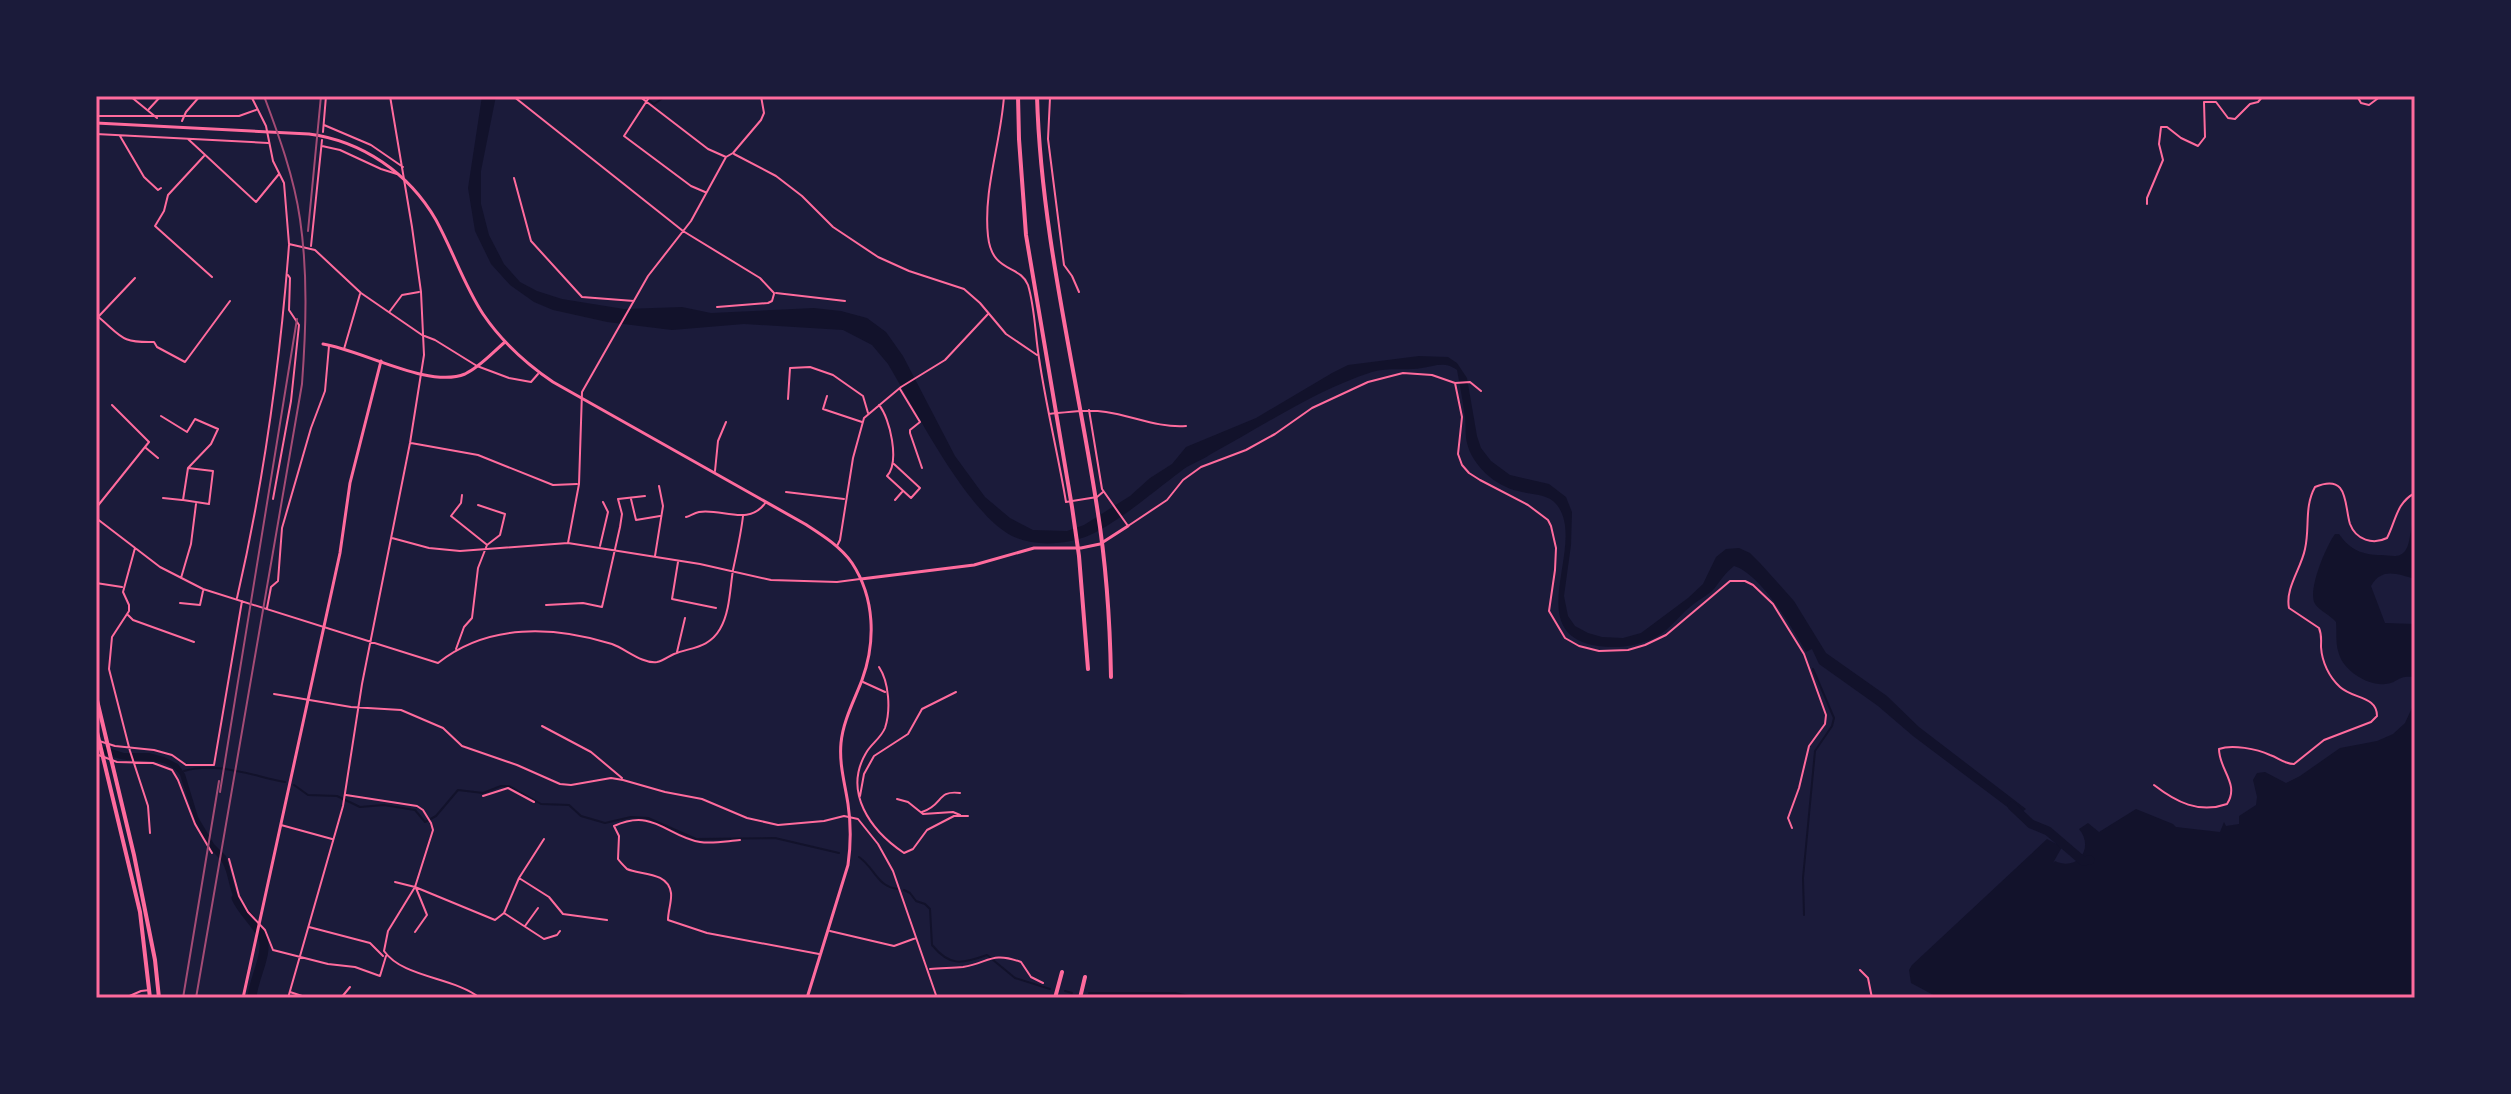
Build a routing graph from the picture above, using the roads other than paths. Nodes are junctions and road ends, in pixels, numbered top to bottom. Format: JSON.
{"nodes":[{"id":1,"x":130,"y":96,"type":"edge"},
{"id":2,"x":161,"y":96,"type":"edge"},
{"id":3,"x":200,"y":96,"type":"edge"},
{"id":4,"x":251,"y":96,"type":"edge"},
{"id":5,"x":326,"y":96,"type":"edge"},
{"id":6,"x":390,"y":96,"type":"edge"},
{"id":7,"x":513,"y":96,"type":"edge"},
{"id":8,"x":639,"y":96,"type":"edge"},
{"id":9,"x":761,"y":96,"type":"edge"},
{"id":10,"x":1004,"y":96,"type":"edge"},
{"id":11,"x":1018,"y":96,"type":"edge"},
{"id":12,"x":1037,"y":96,"type":"edge"},
{"id":13,"x":2263,"y":96,"type":"edge"},
{"id":14,"x":2357,"y":96,"type":"edge"},
{"id":15,"x":2381,"y":96,"type":"edge"},
{"id":16,"x":1010,"y":97,"type":"edge"},
{"id":17,"x":1050,"y":97,"type":"edge"},
{"id":18,"x":1044,"y":98,"type":"dead end"},
{"id":19,"x":647,"y":99,"type":"edge"},
{"id":20,"x":148,"y":110,"type":"junction"},
{"id":21,"x":257,"y":110,"type":"junction"},
{"id":22,"x":96,"y":116,"type":"edge"},
{"id":23,"x":157,"y":118,"type":"junction"},
{"id":24,"x":182,"y":119,"type":"junction"},
{"id":25,"x":96,"y":123,"type":"edge"},
{"id":26,"x":324,"y":125,"type":"junction"},
{"id":27,"x":323,"y":132,"type":"dead end"},
{"id":28,"x":96,"y":134,"type":"edge"},
{"id":29,"x":120,"y":136,"type":"junction"},
{"id":30,"x":187,"y":138,"type":"junction"},
{"id":31,"x":322,"y":140,"type":"dead end"},
{"id":32,"x":269,"y":143,"type":"junction"},
{"id":33,"x":322,"y":146,"type":"junction"},
{"id":34,"x":733,"y":153,"type":"junction"},
{"id":35,"x":204,"y":156,"type":"junction"},
{"id":36,"x":726,"y":157,"type":"junction"},
{"id":37,"x":403,"y":167,"type":"junction"},
{"id":38,"x":279,"y":173,"type":"junction"},
{"id":39,"x":398,"y":174,"type":"junction"},
{"id":40,"x":514,"y":178,"type":"dead end"},
{"id":41,"x":405,"y":180,"type":"junction"},
{"id":42,"x":161,"y":188,"type":"dead end"},
{"id":43,"x":706,"y":192,"type":"junction"},
{"id":44,"x":2147,"y":204,"type":"dead end"},
{"id":45,"x":683,"y":231,"type":"junction"},
{"id":46,"x":289,"y":244,"type":"junction"},
{"id":47,"x":310,"y":247,"type":"junction"},
{"id":48,"x":287,"y":273,"type":"junction"},
{"id":49,"x":212,"y":277,"type":"dead end"},
{"id":50,"x":135,"y":278,"type":"dead end"},
{"id":51,"x":421,"y":292,"type":"junction"},
{"id":52,"x":1079,"y":292,"type":"dead end"},
{"id":53,"x":361,"y":293,"type":"junction"},
{"id":54,"x":774,"y":293,"type":"junction"},
{"id":55,"x":230,"y":301,"type":"dead end"},
{"id":56,"x":845,"y":301,"type":"dead end"},
{"id":57,"x":633,"y":303,"type":"junction"},
{"id":58,"x":717,"y":307,"type":"dead end"},
{"id":59,"x":389,"y":312,"type":"junction"},
{"id":60,"x":988,"y":313,"type":"junction"},
{"id":61,"x":97,"y":316,"type":"edge"},
{"id":62,"x":424,"y":337,"type":"junction"},
{"id":63,"x":505,"y":342,"type":"junction"},
{"id":64,"x":323,"y":344,"type":"dead end"},
{"id":65,"x":329,"y":345,"type":"junction"},
{"id":66,"x":343,"y":349,"type":"junction"},
{"id":67,"x":1038,"y":356,"type":"junction"},
{"id":68,"x":381,"y":361,"type":"junction"},
{"id":69,"x":477,"y":366,"type":"junction"},
{"id":70,"x":539,"y":373,"type":"junction"},
{"id":71,"x":421,"y":374,"type":"junction"},
{"id":72,"x":1456,"y":383,"type":"junction"},
{"id":73,"x":900,"y":388,"type":"junction"},
{"id":74,"x":1481,"y":391,"type":"dead end"},
{"id":75,"x":827,"y":396,"type":"dead end"},
{"id":76,"x":583,"y":398,"type":"junction"},
{"id":77,"x":788,"y":399,"type":"dead end"},
{"id":78,"x":112,"y":405,"type":"dead end"},
{"id":79,"x":879,"y":405,"type":"junction"},
{"id":80,"x":1089,"y":410,"type":"junction"},
{"id":81,"x":868,"y":413,"type":"junction"},
{"id":82,"x":1049,"y":414,"type":"junction"},
{"id":83,"x":161,"y":416,"type":"dead end"},
{"id":84,"x":726,"y":422,"type":"dead end"},
{"id":85,"x":862,"y":422,"type":"junction"},
{"id":86,"x":1186,"y":426,"type":"dead end"},
{"id":87,"x":410,"y":443,"type":"junction"},
{"id":88,"x":145,"y":447,"type":"junction"},
{"id":89,"x":158,"y":458,"type":"dead end"},
{"id":90,"x":894,"y":464,"type":"junction"},
{"id":91,"x":188,"y":468,"type":"junction"},
{"id":92,"x":922,"y":468,"type":"dead end"},
{"id":93,"x":715,"y":472,"type":"junction"},
{"id":94,"x":579,"y":484,"type":"junction"},
{"id":95,"x":659,"y":486,"type":"dead end"},
{"id":96,"x":903,"y":491,"type":"junction"},
{"id":97,"x":1104,"y":491,"type":"junction"},
{"id":98,"x":786,"y":492,"type":"dead end"},
{"id":99,"x":2415,"y":493,"type":"edge"},
{"id":100,"x":462,"y":495,"type":"dead end"},
{"id":101,"x":645,"y":496,"type":"dead end"},
{"id":102,"x":163,"y":498,"type":"dead end"},
{"id":103,"x":631,"y":498,"type":"junction"},
{"id":104,"x":273,"y":499,"type":"dead end"},
{"id":105,"x":183,"y":500,"type":"junction"},
{"id":106,"x":846,"y":500,"type":"junction"},
{"id":107,"x":895,"y":500,"type":"dead end"},
{"id":108,"x":767,"y":501,"type":"junction"},
{"id":109,"x":197,"y":502,"type":"junction"},
{"id":110,"x":603,"y":502,"type":"dead end"},
{"id":111,"x":478,"y":505,"type":"dead end"},
{"id":112,"x":96,"y":508,"type":"edge"},
{"id":113,"x":661,"y":515,"type":"junction"},
{"id":114,"x":743,"y":516,"type":"junction"},
{"id":115,"x":686,"y":517,"type":"dead end"},
{"id":116,"x":96,"y":518,"type":"edge"},
{"id":117,"x":1128,"y":526,"type":"junction"},
{"id":118,"x":392,"y":538,"type":"junction"},
{"id":119,"x":568,"y":543,"type":"junction"},
{"id":120,"x":487,"y":546,"type":"junction"},
{"id":121,"x":837,"y":546,"type":"junction"},
{"id":122,"x":136,"y":547,"type":"junction"},
{"id":123,"x":599,"y":548,"type":"junction"},
{"id":124,"x":616,"y":551,"type":"junction"},
{"id":125,"x":655,"y":557,"type":"junction"},
{"id":126,"x":678,"y":561,"type":"junction"},
{"id":127,"x":733,"y":571,"type":"junction"},
{"id":128,"x":181,"y":578,"type":"junction"},
{"id":129,"x":861,"y":579,"type":"junction"},
{"id":130,"x":96,"y":583,"type":"edge"},
{"id":131,"x":123,"y":587,"type":"junction"},
{"id":132,"x":203,"y":589,"type":"junction"},
{"id":133,"x":237,"y":599,"type":"junction"},
{"id":134,"x":242,"y":601,"type":"junction"},
{"id":135,"x":180,"y":603,"type":"dead end"},
{"id":136,"x":546,"y":605,"type":"dead end"},
{"id":137,"x":716,"y":608,"type":"dead end"},
{"id":138,"x":267,"y":609,"type":"junction"},
{"id":139,"x":127,"y":614,"type":"junction"},
{"id":140,"x":685,"y":618,"type":"dead end"},
{"id":141,"x":325,"y":628,"type":"junction"},
{"id":142,"x":194,"y":642,"type":"dead end"},
{"id":143,"x":370,"y":642,"type":"junction"},
{"id":144,"x":456,"y":650,"type":"junction"},
{"id":145,"x":677,"y":652,"type":"junction"},
{"id":146,"x":879,"y":667,"type":"dead end"},
{"id":147,"x":1088,"y":669,"type":"dead end"},
{"id":148,"x":1111,"y":677,"type":"dead end"},
{"id":149,"x":861,"y":682,"type":"junction"},
{"id":150,"x":885,"y":692,"type":"junction"},
{"id":151,"x":956,"y":692,"type":"dead end"},
{"id":152,"x":274,"y":694,"type":"dead end"},
{"id":153,"x":96,"y":696,"type":"edge"},
{"id":154,"x":308,"y":701,"type":"junction"},
{"id":155,"x":358,"y":707,"type":"junction"},
{"id":156,"x":542,"y":726,"type":"dead end"},
{"id":157,"x":96,"y":728,"type":"edge"},
{"id":158,"x":97,"y":738,"type":"edge"},
{"id":159,"x":130,"y":749,"type":"junction"},
{"id":160,"x":96,"y":754,"type":"edge"},
{"id":161,"x":134,"y":763,"type":"junction"},
{"id":162,"x":623,"y":780,"type":"junction"},
{"id":163,"x":2154,"y":785,"type":"dead end"},
{"id":164,"x":960,"y":793,"type":"dead end"},
{"id":165,"x":345,"y":794,"type":"junction"},
{"id":166,"x":483,"y":796,"type":"dead end"},
{"id":167,"x":860,"y":797,"type":"junction"},
{"id":168,"x":897,"y":799,"type":"dead end"},
{"id":169,"x":534,"y":802,"type":"dead end"},
{"id":170,"x":921,"y":813,"type":"junction"},
{"id":171,"x":864,"y":814,"type":"junction"},
{"id":172,"x":849,"y":816,"type":"junction"},
{"id":173,"x":961,"y":816,"type":"junction"},
{"id":174,"x":968,"y":816,"type":"dead end"},
{"id":175,"x":858,"y":819,"type":"junction"},
{"id":176,"x":281,"y":825,"type":"junction"},
{"id":177,"x":1792,"y":828,"type":"dead end"},
{"id":178,"x":150,"y":833,"type":"dead end"},
{"id":179,"x":334,"y":839,"type":"junction"},
{"id":180,"x":544,"y":839,"type":"dead end"},
{"id":181,"x":740,"y":840,"type":"dead end"},
{"id":182,"x":212,"y":853,"type":"dead end"},
{"id":183,"x":229,"y":859,"type":"dead end"},
{"id":184,"x":519,"y":878,"type":"junction"},
{"id":185,"x":395,"y":882,"type":"dead end"},
{"id":186,"x":415,"y":887,"type":"junction"},
{"id":187,"x":538,"y":908,"type":"dead end"},
{"id":188,"x":504,"y":913,"type":"junction"},
{"id":189,"x":607,"y":920,"type":"dead end"},
{"id":190,"x":259,"y":924,"type":"junction"},
{"id":191,"x":525,"y":926,"type":"junction"},
{"id":192,"x":308,"y":927,"type":"junction"},
{"id":193,"x":560,"y":931,"type":"dead end"},
{"id":194,"x":828,"y":931,"type":"junction"},
{"id":195,"x":415,"y":932,"type":"dead end"},
{"id":196,"x":917,"y":938,"type":"junction"},
{"id":197,"x":821,"y":955,"type":"junction"},
{"id":198,"x":386,"y":956,"type":"junction"},
{"id":199,"x":298,"y":958,"type":"junction"},
{"id":200,"x":928,"y":969,"type":"junction"},
{"id":201,"x":1860,"y":970,"type":"dead end"},
{"id":202,"x":1062,"y":972,"type":"dead end"},
{"id":203,"x":1085,"y":977,"type":"dead end"},
{"id":204,"x":1043,"y":983,"type":"dead end"},
{"id":205,"x":350,"y":987,"type":"dead end"},
{"id":206,"x":150,"y":990,"type":"junction"},
{"id":207,"x":290,"y":992,"type":"junction"},
{"id":208,"x":125,"y":998,"type":"edge"},
{"id":209,"x":150,"y":998,"type":"edge"},
{"id":210,"x":159,"y":998,"type":"edge"},
{"id":211,"x":243,"y":998,"type":"edge"},
{"id":212,"x":288,"y":998,"type":"edge"},
{"id":213,"x":308,"y":998,"type":"edge"},
{"id":214,"x":341,"y":998,"type":"edge"},
{"id":215,"x":480,"y":998,"type":"edge"},
{"id":216,"x":807,"y":998,"type":"edge"},
{"id":217,"x":937,"y":998,"type":"edge"},
{"id":218,"x":1055,"y":998,"type":"edge"},
{"id":219,"x":1080,"y":998,"type":"edge"},
{"id":220,"x":1872,"y":998,"type":"edge"}],
"edges":[{"from":1,"to":20,"type":"street"},
{"from":2,"to":20,"type":"street"},
{"from":3,"to":24,"type":"street"},
{"from":4,"to":21,"type":"street"},
{"from":5,"to":26,"type":"street"},
{"from":6,"to":37,"type":"street"},
{"from":7,"to":45,"type":"street"},
{"from":8,"to":19,"type":"street"},
{"from":9,"to":34,"type":"street"},
{"from":10,"to":16,"type":"street"},
{"from":10,"to":67,"type":"street"},
{"from":11,"to":147,"type":"highway"},
{"from":12,"to":148,"type":"highway"},
{"from":13,"to":44,"type":"street"},
{"from":14,"to":15,"type":"street"},
{"from":17,"to":18,"type":"street"},
{"from":17,"to":52,"type":"street"},
{"from":19,"to":36,"type":"street"},
{"from":19,"to":43,"type":"street"},
{"from":20,"to":23,"type":"street"},
{"from":21,"to":24,"type":"street"},
{"from":21,"to":32,"type":"street"},
{"from":22,"to":23,"type":"street"},
{"from":23,"to":24,"type":"street"},
{"from":25,"to":39,"type":"main road"},
{"from":26,"to":27,"type":"street"},
{"from":26,"to":37,"type":"street"},
{"from":28,"to":29,"type":"street"},
{"from":29,"to":30,"type":"street"},
{"from":29,"to":42,"type":"street"},
{"from":30,"to":32,"type":"street"},
{"from":30,"to":35,"type":"street"},
{"from":31,"to":33,"type":"street"},
{"from":32,"to":38,"type":"street"},
{"from":33,"to":39,"type":"street"},
{"from":33,"to":47,"type":"street"},
{"from":34,"to":36,"type":"street"},
{"from":34,"to":60,"type":"street"},
{"from":35,"to":38,"type":"street"},
{"from":35,"to":49,"type":"street"},
{"from":36,"to":43,"type":"street"},
{"from":37,"to":41,"type":"street"},
{"from":38,"to":46,"type":"street"},
{"from":39,"to":41,"type":"main road"},
{"from":40,"to":57,"type":"street"},
{"from":41,"to":51,"type":"street"},
{"from":41,"to":63,"type":"main road"},
{"from":43,"to":45,"type":"street"},
{"from":45,"to":54,"type":"street"},
{"from":45,"to":57,"type":"street"},
{"from":46,"to":47,"type":"street"},
{"from":46,"to":48,"type":"street"},
{"from":47,"to":53,"type":"street"},
{"from":48,"to":104,"type":"street"},
{"from":48,"to":133,"type":"street"},
{"from":50,"to":61,"type":"street"},
{"from":51,"to":59,"type":"street"},
{"from":51,"to":62,"type":"street"},
{"from":53,"to":59,"type":"street"},
{"from":53,"to":66,"type":"street"},
{"from":54,"to":56,"type":"street"},
{"from":54,"to":58,"type":"street"},
{"from":55,"to":61,"type":"street"},
{"from":57,"to":76,"type":"street"},
{"from":59,"to":62,"type":"street"},
{"from":60,"to":67,"type":"street"},
{"from":60,"to":73,"type":"street"},
{"from":62,"to":69,"type":"street"},
{"from":62,"to":71,"type":"street"},
{"from":63,"to":69,"type":"main road"},
{"from":63,"to":70,"type":"main road"},
{"from":64,"to":65,"type":"main road"},
{"from":65,"to":66,"type":"main road"},
{"from":65,"to":138,"type":"street"},
{"from":66,"to":68,"type":"main road"},
{"from":67,"to":82,"type":"street"},
{"from":68,"to":71,"type":"main road"},
{"from":68,"to":141,"type":"main road"},
{"from":69,"to":70,"type":"street"},
{"from":69,"to":71,"type":"main road"},
{"from":70,"to":76,"type":"main road"},
{"from":71,"to":87,"type":"street"},
{"from":72,"to":74,"type":"street"},
{"from":72,"to":117,"type":"street"},
{"from":72,"to":177,"type":"street"},
{"from":73,"to":79,"type":"street"},
{"from":73,"to":92,"type":"street"},
{"from":75,"to":85,"type":"street"},
{"from":76,"to":93,"type":"main road"},
{"from":76,"to":94,"type":"street"},
{"from":77,"to":81,"type":"street"},
{"from":78,"to":88,"type":"street"},
{"from":79,"to":81,"type":"street"},
{"from":79,"to":90,"type":"street"},
{"from":80,"to":82,"type":"street"},
{"from":80,"to":86,"type":"street"},
{"from":80,"to":97,"type":"street"},
{"from":81,"to":85,"type":"street"},
{"from":82,"to":97,"type":"street"},
{"from":83,"to":91,"type":"street"},
{"from":84,"to":93,"type":"street"},
{"from":85,"to":106,"type":"street"},
{"from":87,"to":94,"type":"street"},
{"from":87,"to":118,"type":"street"},
{"from":88,"to":89,"type":"street"},
{"from":88,"to":112,"type":"street"},
{"from":90,"to":96,"type":"street"},
{"from":90,"to":96,"type":"street"},
{"from":91,"to":105,"type":"street"},
{"from":91,"to":109,"type":"street"},
{"from":93,"to":108,"type":"main road"},
{"from":94,"to":119,"type":"street"},
{"from":95,"to":113,"type":"street"},
{"from":96,"to":107,"type":"street"},
{"from":97,"to":117,"type":"street"},
{"from":98,"to":106,"type":"street"},
{"from":99,"to":163,"type":"street"},
{"from":100,"to":120,"type":"street"},
{"from":101,"to":103,"type":"street"},
{"from":102,"to":105,"type":"street"},
{"from":103,"to":113,"type":"street"},
{"from":103,"to":124,"type":"street"},
{"from":105,"to":109,"type":"street"},
{"from":106,"to":121,"type":"street"},
{"from":108,"to":114,"type":"street"},
{"from":108,"to":121,"type":"main road"},
{"from":109,"to":128,"type":"street"},
{"from":110,"to":123,"type":"street"},
{"from":111,"to":120,"type":"street"},
{"from":113,"to":125,"type":"street"},
{"from":114,"to":115,"type":"street"},
{"from":114,"to":127,"type":"street"},
{"from":116,"to":122,"type":"street"},
{"from":117,"to":129,"type":"main road"},
{"from":118,"to":120,"type":"street"},
{"from":118,"to":143,"type":"street"},
{"from":119,"to":120,"type":"street"},
{"from":119,"to":123,"type":"street"},
{"from":120,"to":144,"type":"street"},
{"from":121,"to":129,"type":"main road"},
{"from":122,"to":128,"type":"street"},
{"from":122,"to":131,"type":"street"},
{"from":123,"to":124,"type":"street"},
{"from":124,"to":125,"type":"street"},
{"from":124,"to":136,"type":"street"},
{"from":125,"to":126,"type":"street"},
{"from":126,"to":127,"type":"street"},
{"from":126,"to":137,"type":"street"},
{"from":127,"to":129,"type":"street"},
{"from":127,"to":145,"type":"street"},
{"from":128,"to":132,"type":"street"},
{"from":129,"to":149,"type":"main road"},
{"from":130,"to":131,"type":"street"},
{"from":131,"to":139,"type":"street"},
{"from":132,"to":133,"type":"street"},
{"from":132,"to":135,"type":"street"},
{"from":133,"to":134,"type":"street"},
{"from":134,"to":138,"type":"street"},
{"from":134,"to":159,"type":"street"},
{"from":138,"to":141,"type":"street"},
{"from":139,"to":142,"type":"street"},
{"from":139,"to":159,"type":"street"},
{"from":140,"to":145,"type":"street"},
{"from":141,"to":143,"type":"street"},
{"from":141,"to":154,"type":"main road"},
{"from":143,"to":144,"type":"street"},
{"from":143,"to":155,"type":"street"},
{"from":144,"to":145,"type":"street"},
{"from":146,"to":150,"type":"street"},
{"from":149,"to":150,"type":"street"},
{"from":149,"to":172,"type":"main road"},
{"from":150,"to":167,"type":"street"},
{"from":151,"to":167,"type":"street"},
{"from":152,"to":154,"type":"street"},
{"from":153,"to":210,"type":"highway"},
{"from":154,"to":155,"type":"street"},
{"from":154,"to":176,"type":"main road"},
{"from":155,"to":162,"type":"street"},
{"from":155,"to":165,"type":"street"},
{"from":156,"to":162,"type":"street"},
{"from":157,"to":158,"type":"highway"},
{"from":158,"to":159,"type":"street"},
{"from":158,"to":206,"type":"highway"},
{"from":159,"to":161,"type":"street"},
{"from":160,"to":161,"type":"street"},
{"from":161,"to":178,"type":"street"},
{"from":161,"to":182,"type":"street"},
{"from":162,"to":172,"type":"street"},
{"from":164,"to":170,"type":"street"},
{"from":165,"to":179,"type":"street"},
{"from":165,"to":186,"type":"street"},
{"from":166,"to":169,"type":"street"},
{"from":167,"to":171,"type":"street"},
{"from":168,"to":170,"type":"street"},
{"from":170,"to":173,"type":"street"},
{"from":171,"to":173,"type":"street"},
{"from":171,"to":175,"type":"street"},
{"from":172,"to":175,"type":"street"},
{"from":172,"to":194,"type":"main road"},
{"from":173,"to":174,"type":"street"},
{"from":175,"to":196,"type":"street"},
{"from":176,"to":179,"type":"street"},
{"from":176,"to":190,"type":"main road"},
{"from":179,"to":192,"type":"street"},
{"from":180,"to":184,"type":"street"},
{"from":181,"to":197,"type":"street"},
{"from":183,"to":190,"type":"street"},
{"from":184,"to":188,"type":"street"},
{"from":184,"to":189,"type":"street"},
{"from":185,"to":186,"type":"street"},
{"from":186,"to":188,"type":"street"},
{"from":186,"to":195,"type":"street"},
{"from":186,"to":198,"type":"street"},
{"from":187,"to":191,"type":"street"},
{"from":188,"to":191,"type":"street"},
{"from":190,"to":199,"type":"street"},
{"from":190,"to":211,"type":"main road"},
{"from":191,"to":193,"type":"street"},
{"from":192,"to":198,"type":"street"},
{"from":192,"to":199,"type":"street"},
{"from":194,"to":196,"type":"street"},
{"from":194,"to":197,"type":"main road"},
{"from":196,"to":200,"type":"street"},
{"from":197,"to":216,"type":"main road"},
{"from":198,"to":199,"type":"street"},
{"from":198,"to":215,"type":"street"},
{"from":199,"to":207,"type":"street"},
{"from":200,"to":204,"type":"street"},
{"from":200,"to":217,"type":"street"},
{"from":201,"to":220,"type":"street"},
{"from":202,"to":218,"type":"highway"},
{"from":203,"to":219,"type":"highway"},
{"from":205,"to":214,"type":"street"},
{"from":206,"to":208,"type":"street"},
{"from":206,"to":209,"type":"highway"},
{"from":207,"to":212,"type":"street"},
{"from":207,"to":213,"type":"street"}]}
